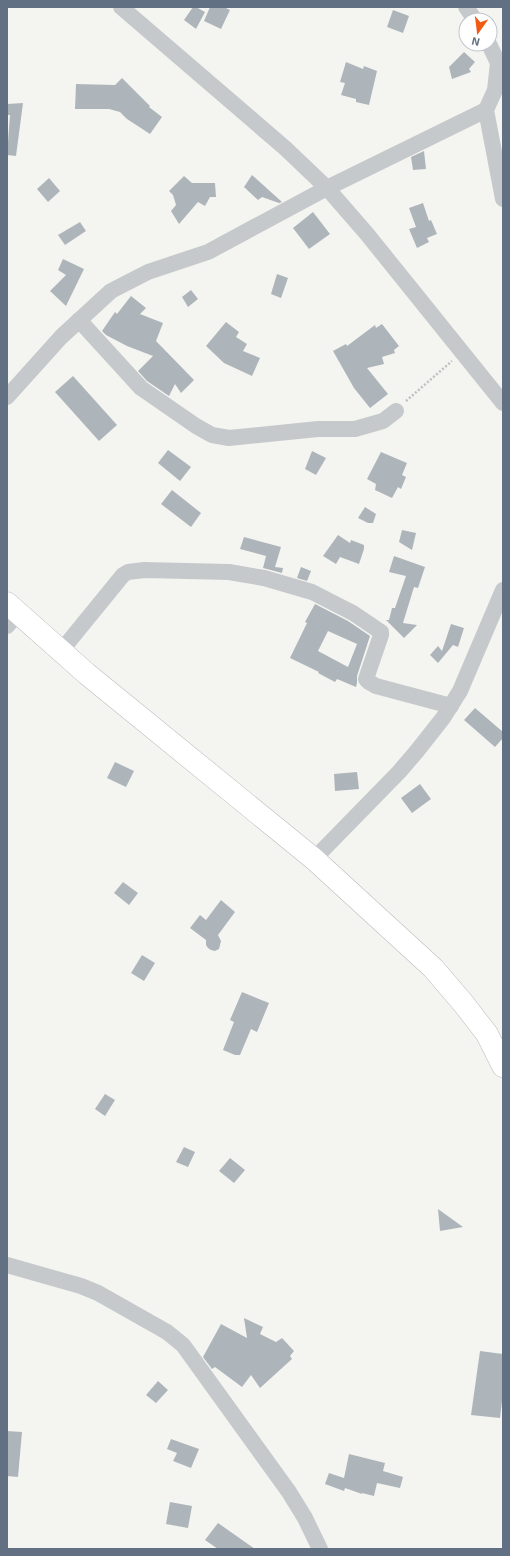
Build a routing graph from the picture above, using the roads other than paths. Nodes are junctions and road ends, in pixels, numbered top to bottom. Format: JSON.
{"nodes":[{"id":1,"x":121,"y":7,"type":"edge"},
{"id":2,"x":493,"y":52,"type":"edge"},
{"id":3,"x":486,"y":110,"type":"junction"},
{"id":4,"x":327,"y":188,"type":"junction"},
{"id":5,"x":503,"y":199,"type":"edge"},
{"id":6,"x":79,"y":320,"type":"junction"},
{"id":7,"x":7,"y":397,"type":"edge"},
{"id":8,"x":503,"y":403,"type":"edge"},
{"id":9,"x":396,"y":411,"type":"road end"},
{"id":10,"x":503,"y":590,"type":"edge"},
{"id":11,"x":11,"y":614,"type":"edge"},
{"id":12,"x":61,"y":651,"type":"junction"},
{"id":13,"x":447,"y":712,"type":"junction"},
{"id":14,"x":314,"y":859,"type":"junction"},
{"id":15,"x":503,"y":1066,"type":"edge"},
{"id":16,"x":7,"y":1265,"type":"edge"},
{"id":17,"x":320,"y":1549,"type":"edge"}],
"edges":[{"from":1,"to":4,"type":"street"},
{"from":2,"to":3,"type":"street"},
{"from":3,"to":4,"type":"street"},
{"from":3,"to":5,"type":"street"},
{"from":4,"to":6,"type":"street"},
{"from":4,"to":8,"type":"street"},
{"from":6,"to":7,"type":"street"},
{"from":6,"to":9,"type":"street"},
{"from":10,"to":13,"type":"street"},
{"from":11,"to":12,"type":"main road"},
{"from":12,"to":13,"type":"street"},
{"from":12,"to":14,"type":"main road"},
{"from":13,"to":14,"type":"street"},
{"from":14,"to":15,"type":"main road"},
{"from":16,"to":17,"type":"street"}]}
